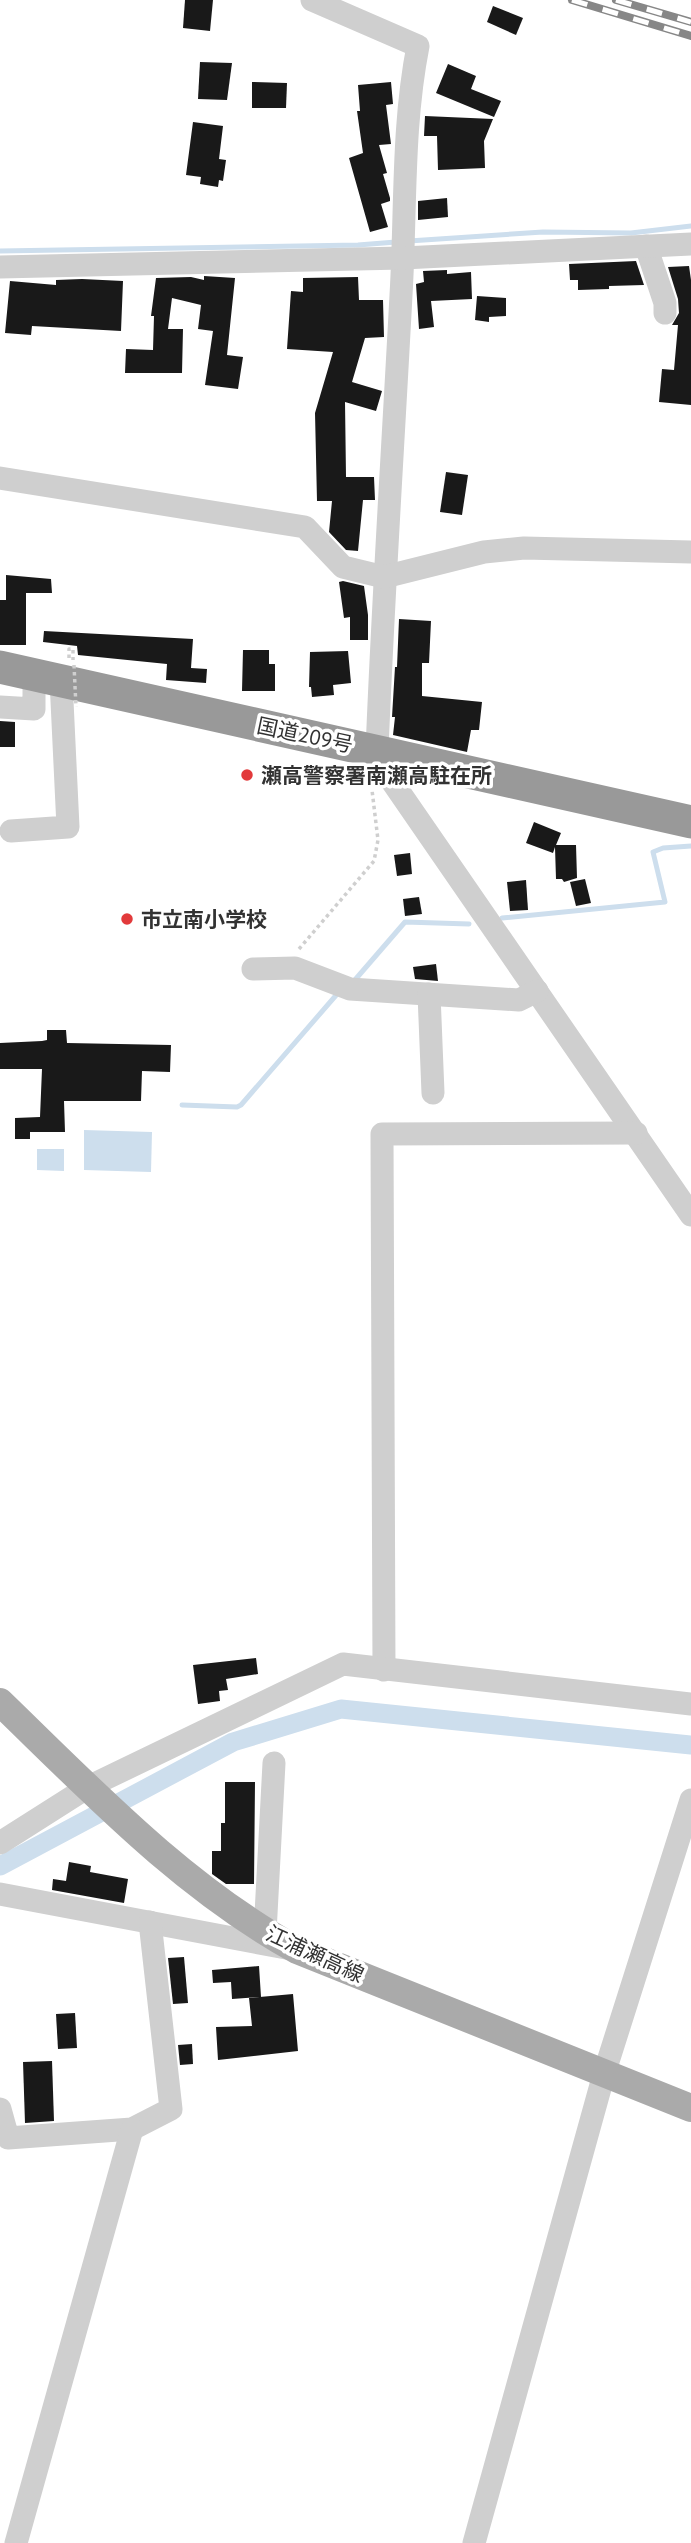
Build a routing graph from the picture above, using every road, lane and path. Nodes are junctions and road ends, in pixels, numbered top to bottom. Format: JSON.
{"nodes":[{"id":1,"x":312,"y":0,"type":"edge"},
{"id":2,"x":691,"y":244,"type":"edge"},
{"id":3,"x":404,"y":245,"type":"junction"},
{"id":4,"x":646,"y":246,"type":"junction"},
{"id":5,"x":0,"y":267,"type":"edge"},
{"id":6,"x":665,"y":313,"type":"dead end"},
{"id":7,"x":0,"y":478,"type":"edge"},
{"id":8,"x":691,"y":552,"type":"edge"},
{"id":9,"x":384,"y":577,"type":"junction"},
{"id":10,"x":0,"y":667,"type":"edge"},
{"id":11,"x":65,"y":671,"type":"junction"},
{"id":12,"x":0,"y":708,"type":"edge"},
{"id":13,"x":374,"y":765,"type":"junction"},
{"id":14,"x":691,"y":822,"type":"edge"},
{"id":15,"x":11,"y":831,"type":"dead end"},
{"id":16,"x":284,"y":967,"type":"junction"},
{"id":17,"x":253,"y":969,"type":"dead end"},
{"id":18,"x":537,"y":991,"type":"junction"},
{"id":19,"x":429,"y":994,"type":"junction"},
{"id":20,"x":433,"y":1093,"type":"dead end"},
{"id":21,"x":636,"y":1133,"type":"junction"},
{"id":22,"x":691,"y":1214,"type":"edge"},
{"id":23,"x":384,"y":1670,"type":"junction"},
{"id":24,"x":0,"y":1702,"type":"edge"},
{"id":25,"x":691,"y":1704,"type":"edge"},
{"id":26,"x":274,"y":1763,"type":"dead end"},
{"id":27,"x":93,"y":1792,"type":"junction"},
{"id":28,"x":691,"y":1800,"type":"edge"},
{"id":29,"x":0,"y":1843,"type":"edge"},
{"id":30,"x":4,"y":1898,"type":"edge"},
{"id":31,"x":150,"y":1922,"type":"junction"},
{"id":32,"x":265,"y":1933,"type":"junction"},
{"id":33,"x":297,"y":1950,"type":"junction"},
{"id":34,"x":604,"y":2074,"type":"junction"},
{"id":35,"x":691,"y":2108,"type":"edge"},
{"id":36,"x":0,"y":2109,"type":"edge"},
{"id":37,"x":132,"y":2130,"type":"junction"},
{"id":38,"x":16,"y":2543,"type":"edge"},
{"id":39,"x":474,"y":2543,"type":"edge"}],
"edges":[{"from":1,"to":3,"type":"street"},
{"from":2,"to":4,"type":"street"},
{"from":3,"to":4,"type":"street"},
{"from":3,"to":5,"type":"street"},
{"from":3,"to":9,"type":"street"},
{"from":4,"to":6,"type":"street"},
{"from":7,"to":9,"type":"street"},
{"from":8,"to":9,"type":"street"},
{"from":9,"to":13,"type":"street"},
{"from":10,"to":11,"type":"highway","name":"国道209号"},
{"from":11,"to":12,"type":"street"},
{"from":11,"to":13,"type":"highway","name":"国道209号"},
{"from":11,"to":15,"type":"street"},
{"from":13,"to":14,"type":"highway","name":"国道209号"},
{"from":13,"to":16,"type":"path"},
{"from":13,"to":18,"type":"street"},
{"from":16,"to":17,"type":"street"},
{"from":16,"to":19,"type":"street"},
{"from":18,"to":19,"type":"street"},
{"from":18,"to":21,"type":"street"},
{"from":19,"to":20,"type":"street"},
{"from":21,"to":22,"type":"street"},
{"from":21,"to":23,"type":"street"},
{"from":23,"to":25,"type":"street"},
{"from":23,"to":27,"type":"street"},
{"from":24,"to":27,"type":"main road","name":"江浦瀬高線"},
{"from":26,"to":32,"type":"street"},
{"from":27,"to":29,"type":"street"},
{"from":27,"to":32,"type":"main road","name":"江浦瀬高線"},
{"from":28,"to":34,"type":"street"},
{"from":30,"to":31,"type":"street"},
{"from":31,"to":33,"type":"street"},
{"from":31,"to":37,"type":"street"},
{"from":32,"to":33,"type":"main road","name":"江浦瀬高線"},
{"from":33,"to":34,"type":"main road","name":"江浦瀬高線"},
{"from":34,"to":35,"type":"main road","name":"江浦瀬高線"},
{"from":34,"to":39,"type":"street"},
{"from":36,"to":37,"type":"street"},
{"from":37,"to":38,"type":"street"}]}
